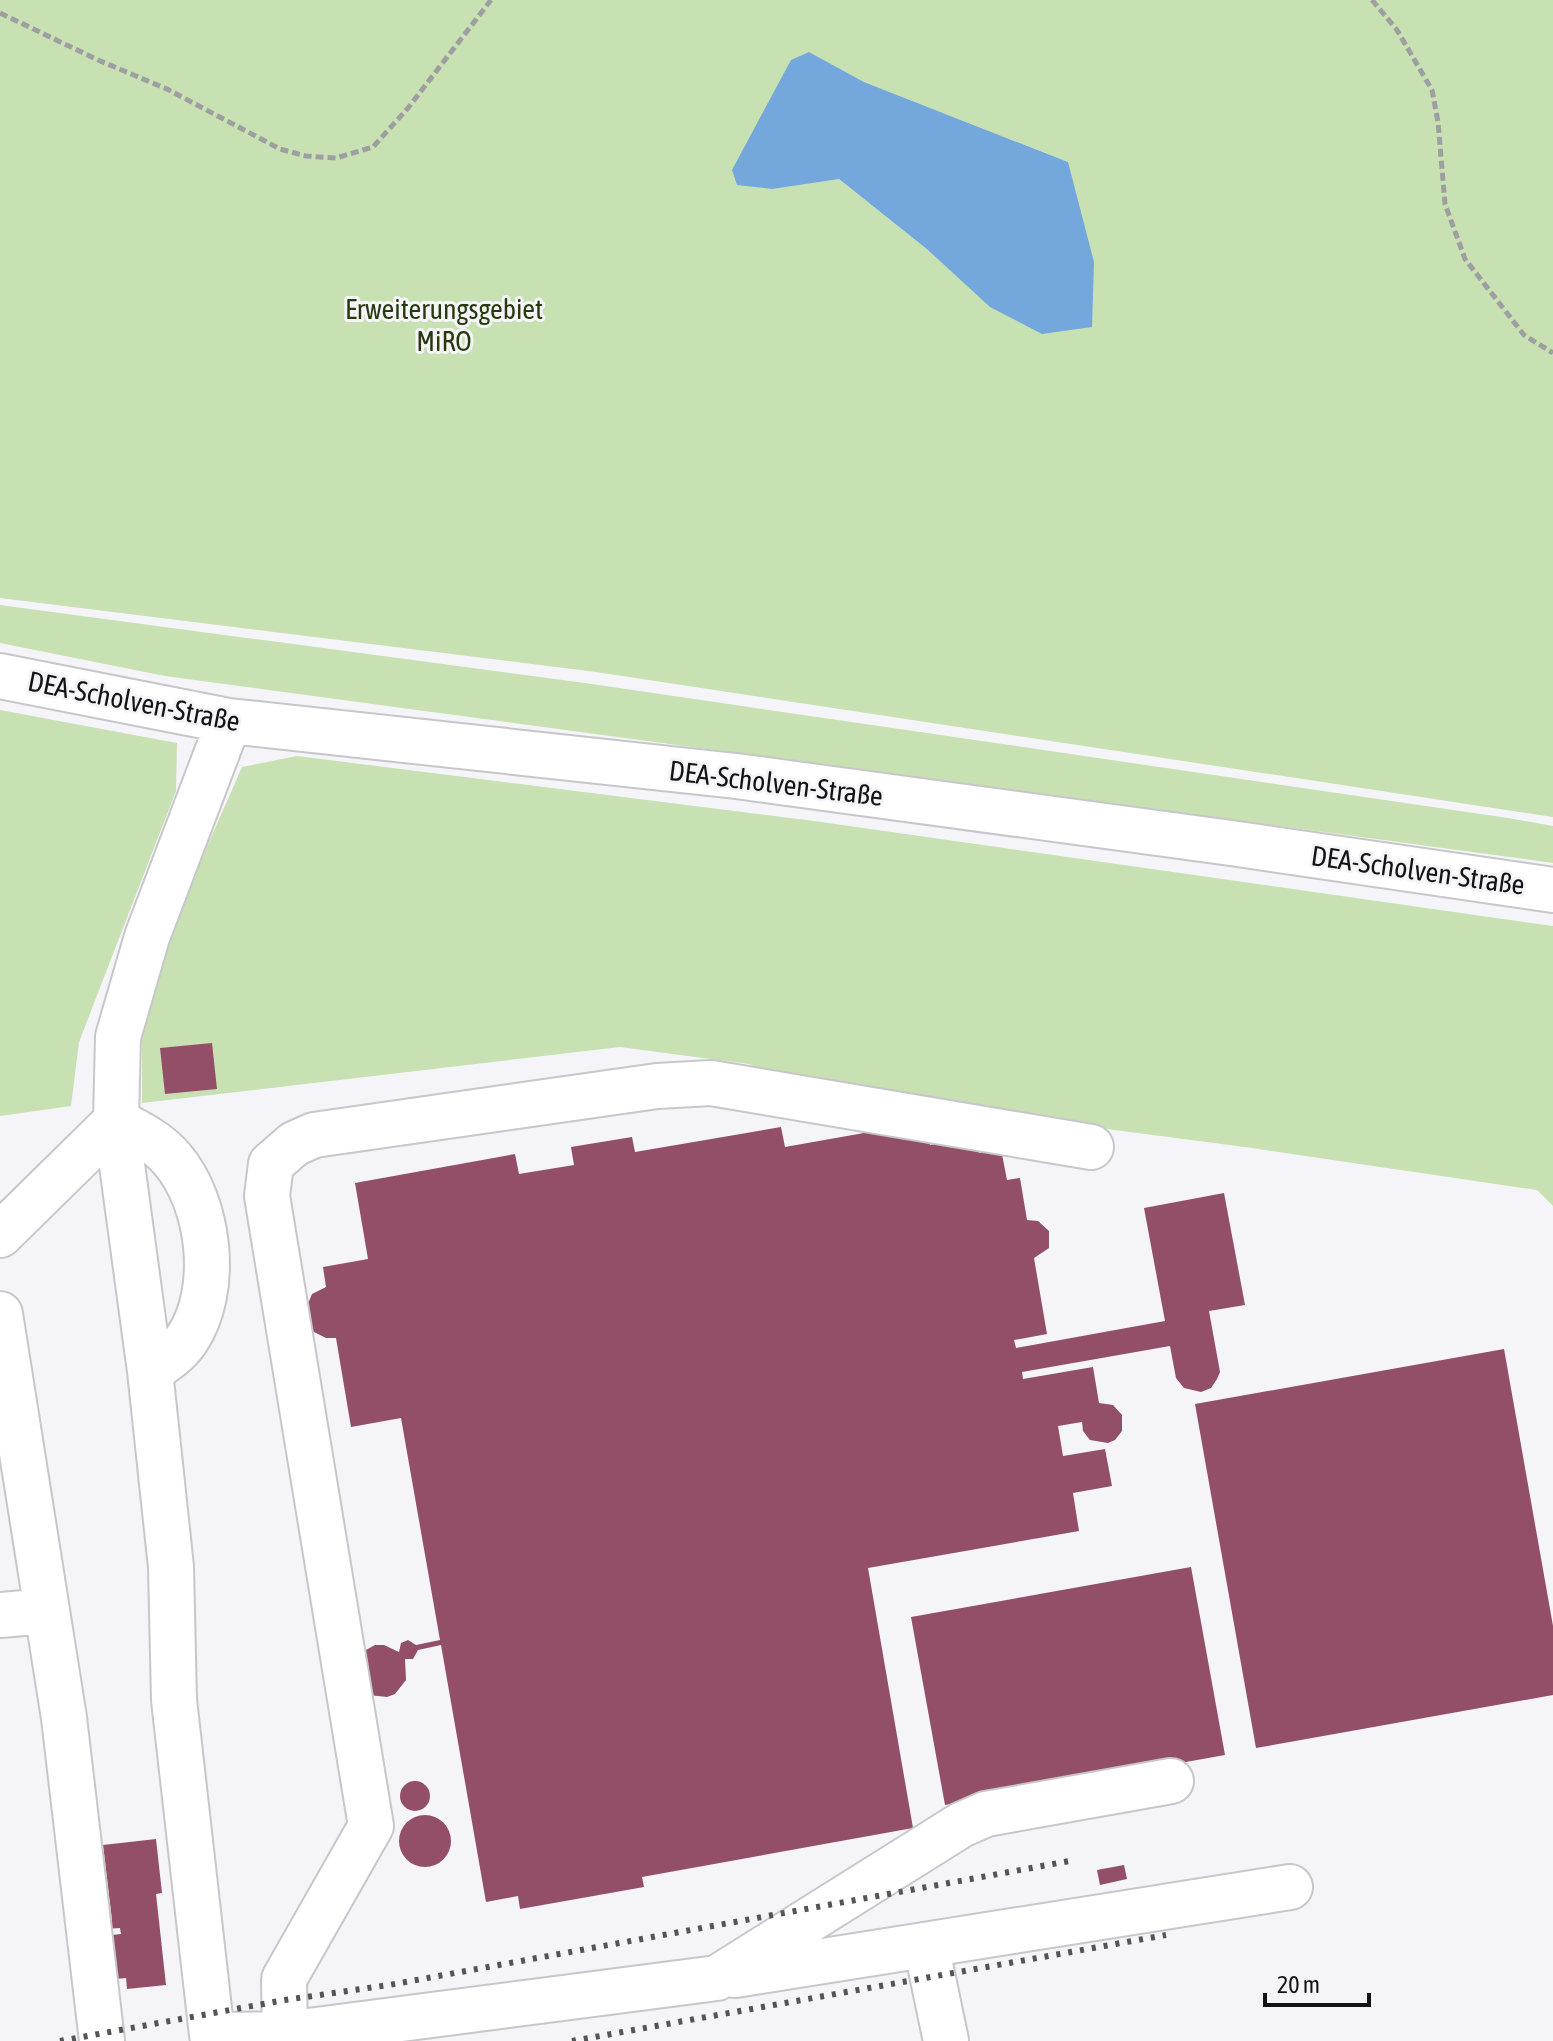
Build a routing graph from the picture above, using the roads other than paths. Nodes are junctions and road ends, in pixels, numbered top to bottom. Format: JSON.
{"nodes":[{"id":1,"x":0,"y":676,"type":"edge"},
{"id":2,"x":229,"y":721,"type":"junction"},
{"id":3,"x":1553,"y":890,"type":"edge"},
{"id":4,"x":116,"y":1121,"type":"junction"},
{"id":5,"x":1091,"y":1147,"type":"dead end"},
{"id":6,"x":0,"y":1235,"type":"edge"},
{"id":7,"x":0,"y":1314,"type":"edge"},
{"id":8,"x":150,"y":1371,"type":"junction"},
{"id":9,"x":47,"y":1611,"type":"junction"},
{"id":10,"x":0,"y":1615,"type":"edge"},
{"id":11,"x":1171,"y":1781,"type":"dead end"},
{"id":12,"x":1290,"y":1887,"type":"dead end"},
{"id":13,"x":926,"y":1945,"type":"junction"},
{"id":14,"x":717,"y":1978,"type":"junction"},
{"id":15,"x":285,"y":2037,"type":"edge"},
{"id":16,"x":102,"y":2041,"type":"edge"},
{"id":17,"x":946,"y":2041,"type":"edge"}],
"edges":[{"from":1,"to":2,"type":"street","name":"DEA-Scholven-Straße"},
{"from":2,"to":3,"type":"street","name":"DEA-Scholven-Straße"},
{"from":2,"to":4,"type":"street"},
{"from":4,"to":6,"type":"street"},
{"from":4,"to":8,"type":"street"},
{"from":4,"to":8,"type":"street"},
{"from":5,"to":15,"type":"street"},
{"from":7,"to":9,"type":"street"},
{"from":8,"to":15,"type":"street"},
{"from":9,"to":10,"type":"street"},
{"from":9,"to":16,"type":"street"},
{"from":11,"to":14,"type":"street"},
{"from":12,"to":13,"type":"street"},
{"from":13,"to":14,"type":"street"},
{"from":13,"to":17,"type":"street"},
{"from":14,"to":15,"type":"street"}]}
